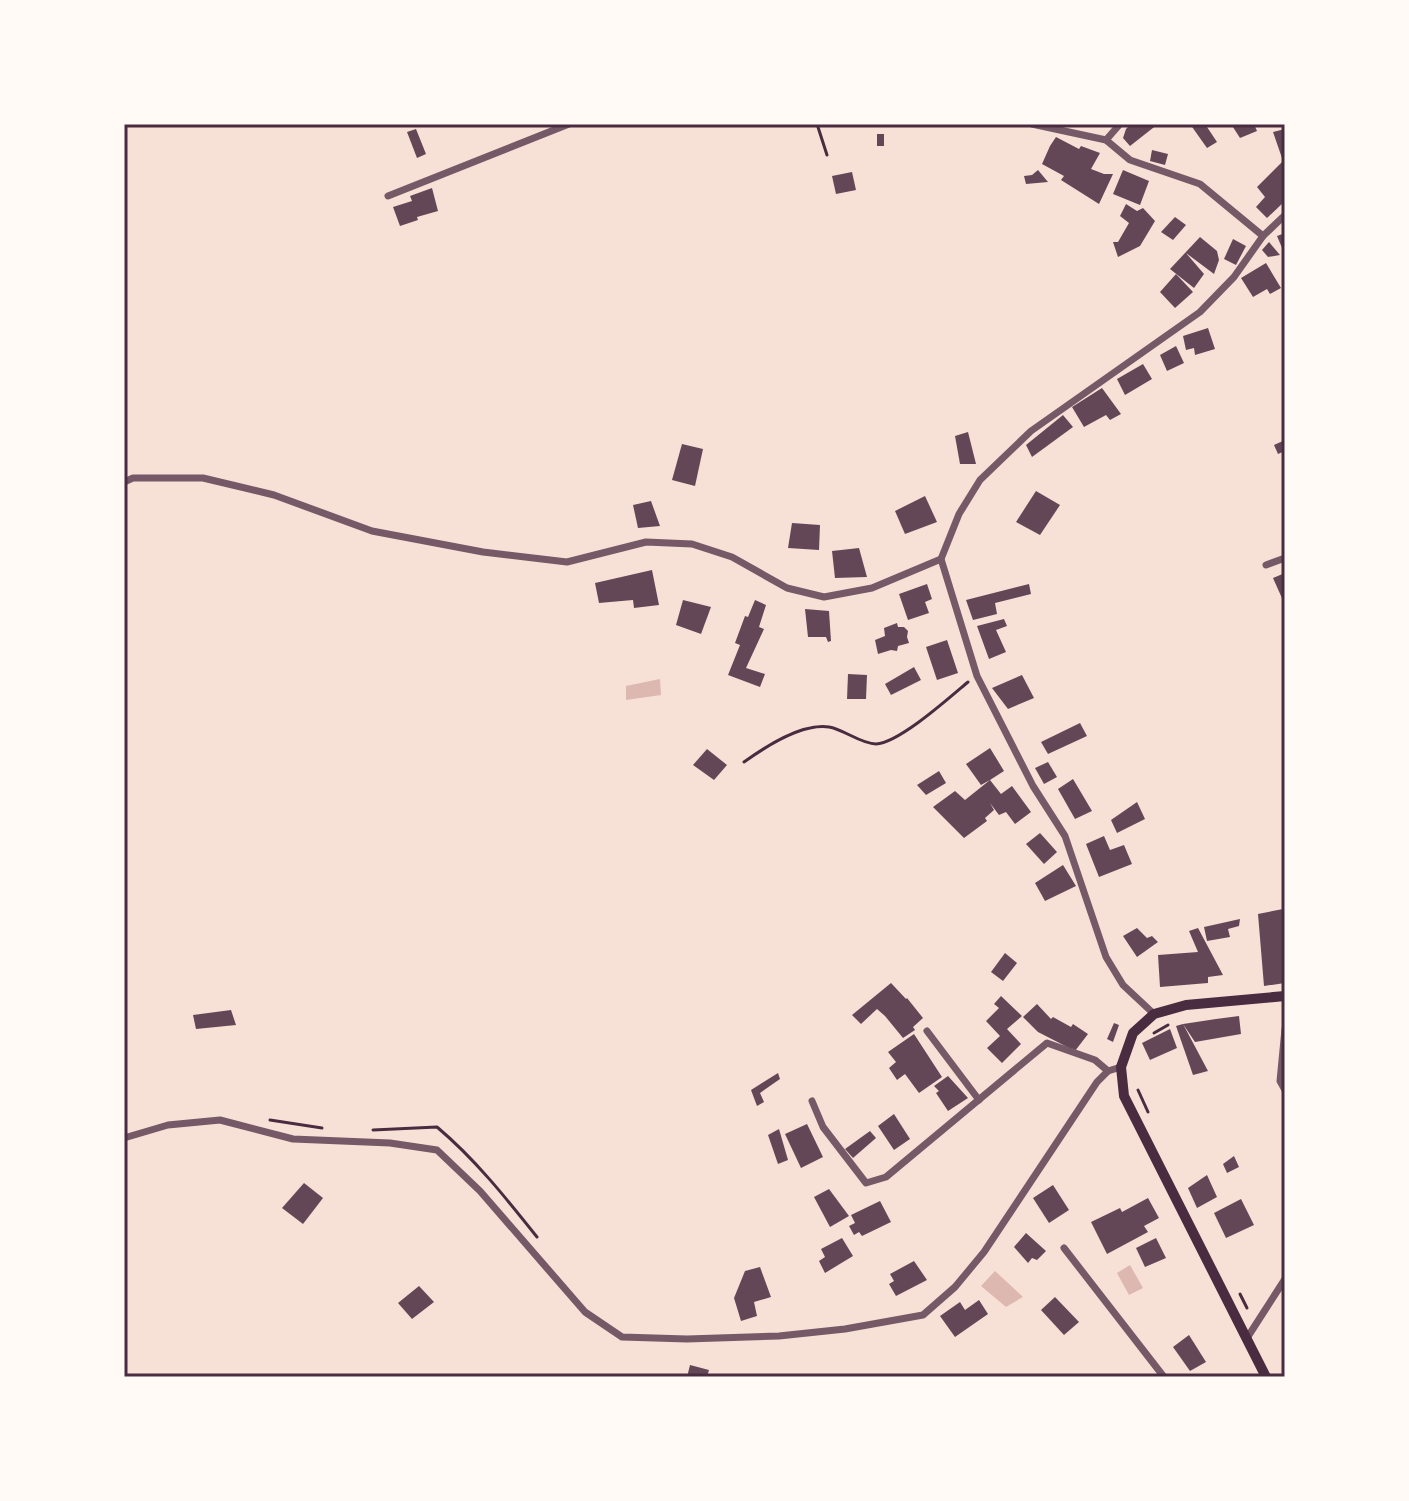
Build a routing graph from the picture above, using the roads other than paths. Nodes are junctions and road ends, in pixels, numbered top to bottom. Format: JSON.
{"nodes":[{"id":1,"x":569,"y":124,"type":"edge"},
{"id":2,"x":1032,"y":124,"type":"edge"},
{"id":3,"x":1120,"y":124,"type":"edge"},
{"id":4,"x":1106,"y":140,"type":"junction"},
{"id":5,"x":388,"y":196,"type":"dead end"},
{"id":6,"x":1285,"y":215,"type":"edge"},
{"id":7,"x":1263,"y":236,"type":"junction"},
{"id":8,"x":124,"y":482,"type":"edge"},
{"id":9,"x":1285,"y":558,"type":"edge"},
{"id":10,"x":941,"y":559,"type":"junction"},
{"id":11,"x":1266,"y":565,"type":"dead end"},
{"id":12,"x":1285,"y":996,"type":"edge"},
{"id":13,"x":1154,"y":1014,"type":"junction"},
{"id":14,"x":1285,"y":1029,"type":"edge"},
{"id":15,"x":927,"y":1031,"type":"dead end"},
{"id":16,"x":1121,"y":1067,"type":"junction"},
{"id":17,"x":1108,"y":1071,"type":"junction"},
{"id":18,"x":1285,"y":1090,"type":"edge"},
{"id":19,"x":979,"y":1100,"type":"junction"},
{"id":20,"x":812,"y":1101,"type":"dead end"},
{"id":21,"x":124,"y":1138,"type":"edge"},
{"id":22,"x":1064,"y":1248,"type":"dead end"},
{"id":23,"x":1285,"y":1279,"type":"edge"},
{"id":24,"x":1247,"y":1338,"type":"junction"},
{"id":25,"x":1164,"y":1377,"type":"edge"},
{"id":26,"x":1266,"y":1377,"type":"edge"}],
"edges":[{"from":1,"to":5,"type":"street"},
{"from":2,"to":4,"type":"street"},
{"from":3,"to":4,"type":"street"},
{"from":4,"to":7,"type":"street"},
{"from":6,"to":7,"type":"street"},
{"from":7,"to":10,"type":"street"},
{"from":8,"to":10,"type":"street"},
{"from":9,"to":11,"type":"street"},
{"from":10,"to":13,"type":"street"},
{"from":12,"to":13,"type":"main road"},
{"from":13,"to":16,"type":"main road"},
{"from":14,"to":18,"type":"street"},
{"from":15,"to":19,"type":"street"},
{"from":16,"to":17,"type":"street"},
{"from":16,"to":24,"type":"main road"},
{"from":17,"to":19,"type":"street"},
{"from":17,"to":21,"type":"street"},
{"from":19,"to":20,"type":"street"},
{"from":22,"to":25,"type":"street"},
{"from":23,"to":24,"type":"street"},
{"from":24,"to":26,"type":"main road"}]}
